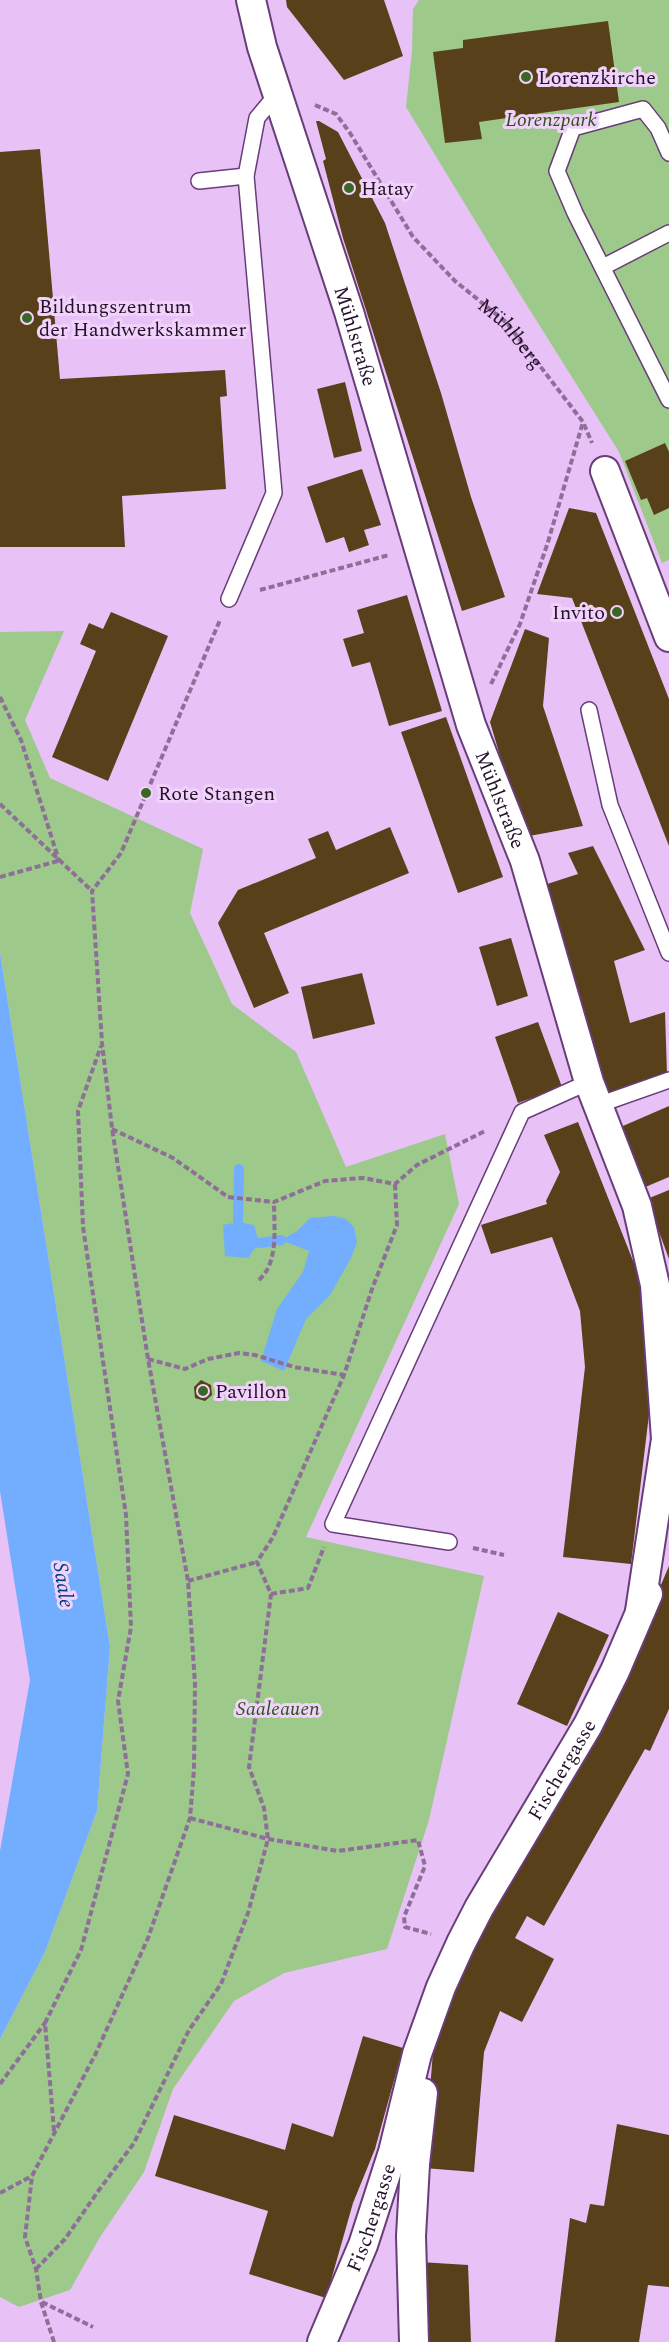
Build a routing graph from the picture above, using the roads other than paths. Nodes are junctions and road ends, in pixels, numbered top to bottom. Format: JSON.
{"nodes":[{"id":1,"x":250,"y":0,"type":"edge"},
{"id":2,"x":277,"y":94,"type":"junction"},
{"id":3,"x":669,"y":153,"type":"edge"},
{"id":4,"x":246,"y":176,"type":"junction"},
{"id":5,"x":199,"y":181,"type":"dead end"},
{"id":6,"x":669,"y":233,"type":"edge"},
{"id":7,"x":603,"y":267,"type":"junction"},
{"id":8,"x":669,"y":400,"type":"edge"},
{"id":9,"x":605,"y":471,"type":"road end"},
{"id":10,"x":660,"y":587,"type":"edge"},
{"id":11,"x":229,"y":598,"type":"road end"},
{"id":12,"x":669,"y":637,"type":"edge"},
{"id":13,"x":589,"y":710,"type":"dead end"},
{"id":14,"x":669,"y":953,"type":"edge"},
{"id":15,"x":669,"y":1080,"type":"edge"},
{"id":16,"x":594,"y":1094,"type":"junction"},
{"id":17,"x":448,"y":1542,"type":"road end"},
{"id":18,"x":669,"y":1545,"type":"edge"},
{"id":19,"x":640,"y":1611,"type":"junction"},
{"id":20,"x":441,"y":1987,"type":"junction"},
{"id":21,"x":322,"y":2342,"type":"edge"},
{"id":22,"x":414,"y":2342,"type":"edge"}],
"edges":[{"from":1,"to":2,"type":"street","name":"Mühlstraße"},
{"from":2,"to":4,"type":"lane"},
{"from":2,"to":16,"type":"street","name":"Mühlstraße"},
{"from":3,"to":7,"type":"lane"},
{"from":4,"to":5,"type":"lane"},
{"from":4,"to":11,"type":"lane"},
{"from":6,"to":7,"type":"lane"},
{"from":7,"to":8,"type":"lane"},
{"from":9,"to":10,"type":"street"},
{"from":10,"to":12,"type":"street"},
{"from":13,"to":14,"type":"lane"},
{"from":15,"to":16,"type":"lane"},
{"from":16,"to":17,"type":"lane"},
{"from":16,"to":19,"type":"street","name":"Mühlstraße"},
{"from":18,"to":19,"type":"street","name":"Fischergasse"},
{"from":19,"to":20,"type":"street","name":"Fischergasse"},
{"from":20,"to":21,"type":"street","name":"Fischergasse"},
{"from":20,"to":22,"type":"street","name":"Fischergasse"}]}
